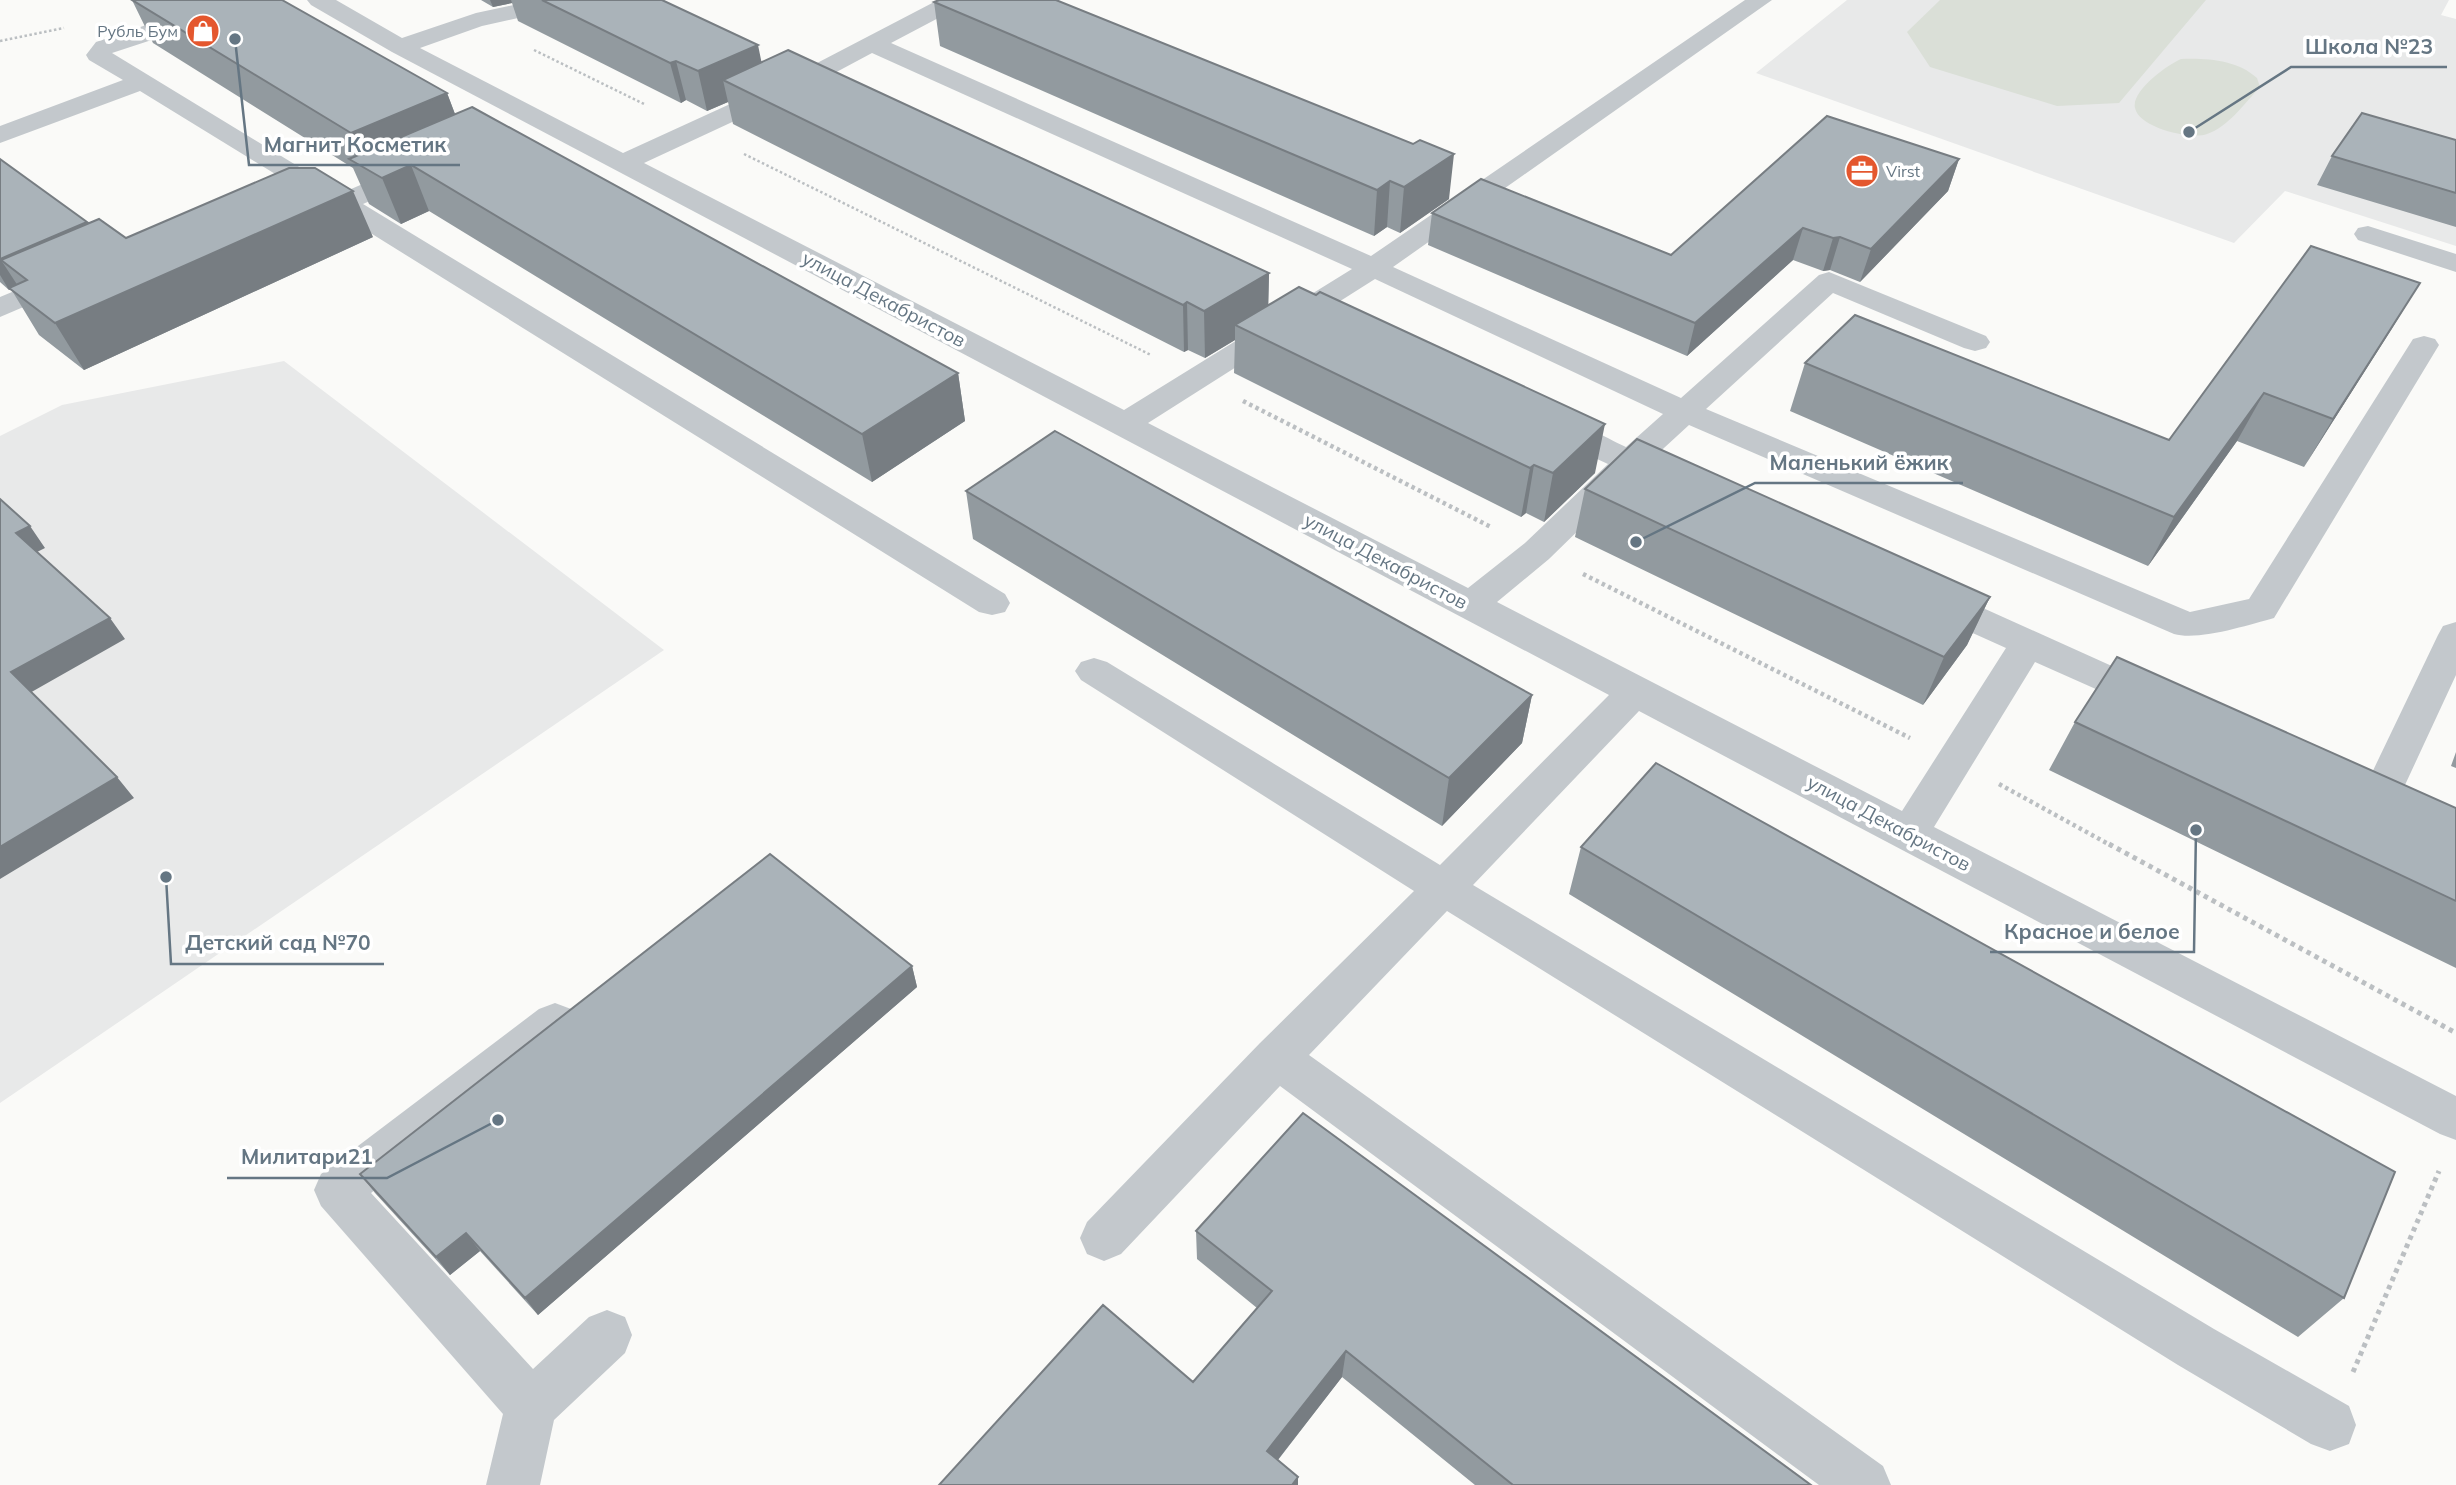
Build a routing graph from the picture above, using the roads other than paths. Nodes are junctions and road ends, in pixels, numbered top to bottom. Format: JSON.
{"nodes":[{"id":1,"x":250,"y":0,"type":"edge"},
{"id":2,"x":319,"y":0,"type":"edge"},
{"id":3,"x":569,"y":0,"type":"edge"},
{"id":4,"x":955,"y":0,"type":"edge"},
{"id":5,"x":1760,"y":0,"type":"edge"},
{"id":6,"x":872,"y":44,"type":"junction"},
{"id":7,"x":400,"y":47,"type":"junction"},
{"id":8,"x":768,"y":64,"type":"edge"},
{"id":9,"x":804,"y":79,"type":"junction"},
{"id":10,"x":144,"y":81,"type":"junction"},
{"id":11,"x":842,"y":97,"type":"edge"},
{"id":12,"x":536,"y":118,"type":"junction"},
{"id":13,"x":500,"y":134,"type":"edge"},
{"id":14,"x":0,"y":135,"type":"edge"},
{"id":15,"x":439,"y":160,"type":"edge"},
{"id":16,"x":622,"y":163,"type":"junction"},
{"id":17,"x":342,"y":203,"type":"junction"},
{"id":18,"x":292,"y":204,"type":"edge"},
{"id":19,"x":2368,"y":233,"type":"dead end"},
{"id":20,"x":2456,"y":263,"type":"edge"},
{"id":21,"x":1371,"y":267,"type":"junction"},
{"id":22,"x":89,"y":269,"type":"edge"},
{"id":23,"x":1263,"y":298,"type":"edge"},
{"id":24,"x":0,"y":309,"type":"edge"},
{"id":25,"x":1300,"y":316,"type":"junction"},
{"id":26,"x":1339,"y":332,"type":"edge"},
{"id":27,"x":1975,"y":342,"type":"dead end"},
{"id":28,"x":2424,"y":345,"type":"dead end"},
{"id":29,"x":1686,"y":412,"type":"junction"},
{"id":30,"x":1529,"y":416,"type":"edge"},
{"id":31,"x":1123,"y":424,"type":"junction"},
{"id":32,"x":1630,"y":461,"type":"junction"},
{"id":33,"x":1692,"y":490,"type":"edge"},
{"id":34,"x":1903,"y":587,"type":"edge"},
{"id":35,"x":992,"y":603,"type":"dead end"},
{"id":36,"x":1470,"y":605,"type":"junction"},
{"id":37,"x":2456,"y":635,"type":"edge"},
{"id":38,"x":2027,"y":644,"type":"junction"},
{"id":39,"x":1094,"y":671,"type":"dead end"},
{"id":40,"x":1635,"y":691,"type":"junction"},
{"id":41,"x":2177,"y":712,"type":"edge"},
{"id":42,"x":2328,"y":779,"type":"edge"},
{"id":43,"x":1909,"y":833,"type":"junction"},
{"id":44,"x":1445,"y":889,"type":"junction"},
{"id":45,"x":587,"y":997,"type":"edge"},
{"id":46,"x":1276,"y":1057,"type":"junction"},
{"id":47,"x":2456,"y":1119,"type":"edge"},
{"id":48,"x":1104,"y":1238,"type":"dead end"},
{"id":49,"x":607,"y":1335,"type":"dead end"},
{"id":50,"x":531,"y":1406,"type":"junction"},
{"id":51,"x":2330,"y":1425,"type":"road end"},
{"id":52,"x":513,"y":1485,"type":"edge"},
{"id":53,"x":1864,"y":1485,"type":"edge"}],
"edges":[{"from":1,"to":10,"type":"street"},
{"from":2,"to":7,"type":"street","name":"улица Декабристов"},
{"from":3,"to":7,"type":"street"},
{"from":4,"to":6,"type":"street"},
{"from":5,"to":21,"type":"street"},
{"from":6,"to":9,"type":"street"},
{"from":6,"to":21,"type":"street"},
{"from":7,"to":12,"type":"street","name":"улица Декабристов"},
{"from":8,"to":9,"type":"street"},
{"from":9,"to":11,"type":"street"},
{"from":9,"to":16,"type":"street"},
{"from":10,"to":14,"type":"street"},
{"from":10,"to":17,"type":"street"},
{"from":12,"to":13,"type":"street"},
{"from":12,"to":16,"type":"street","name":"улица Декабристов"},
{"from":15,"to":17,"type":"street"},
{"from":16,"to":31,"type":"street","name":"улица Декабристов"},
{"from":17,"to":18,"type":"street"},
{"from":17,"to":35,"type":"street"},
{"from":19,"to":20,"type":"street"},
{"from":21,"to":25,"type":"street"},
{"from":21,"to":29,"type":"street"},
{"from":22,"to":24,"type":"street"},
{"from":23,"to":25,"type":"street"},
{"from":25,"to":26,"type":"street"},
{"from":25,"to":31,"type":"street"},
{"from":27,"to":29,"type":"street"},
{"from":28,"to":29,"type":"street"},
{"from":29,"to":32,"type":"street"},
{"from":30,"to":32,"type":"street"},
{"from":31,"to":36,"type":"street","name":"улица Декабристов"},
{"from":32,"to":33,"type":"street"},
{"from":32,"to":36,"type":"street"},
{"from":34,"to":38,"type":"street"},
{"from":36,"to":40,"type":"street","name":"улица Декабристов"},
{"from":37,"to":42,"type":"street"},
{"from":38,"to":41,"type":"street"},
{"from":38,"to":43,"type":"street"},
{"from":39,"to":44,"type":"street"},
{"from":40,"to":43,"type":"street","name":"улица Декабристов"},
{"from":40,"to":44,"type":"street"},
{"from":43,"to":47,"type":"street","name":"улица Декабристов"},
{"from":44,"to":46,"type":"street"},
{"from":44,"to":51,"type":"street"},
{"from":45,"to":50,"type":"street"},
{"from":46,"to":48,"type":"street"},
{"from":46,"to":53,"type":"street"},
{"from":49,"to":50,"type":"street"},
{"from":50,"to":52,"type":"street"}]}
